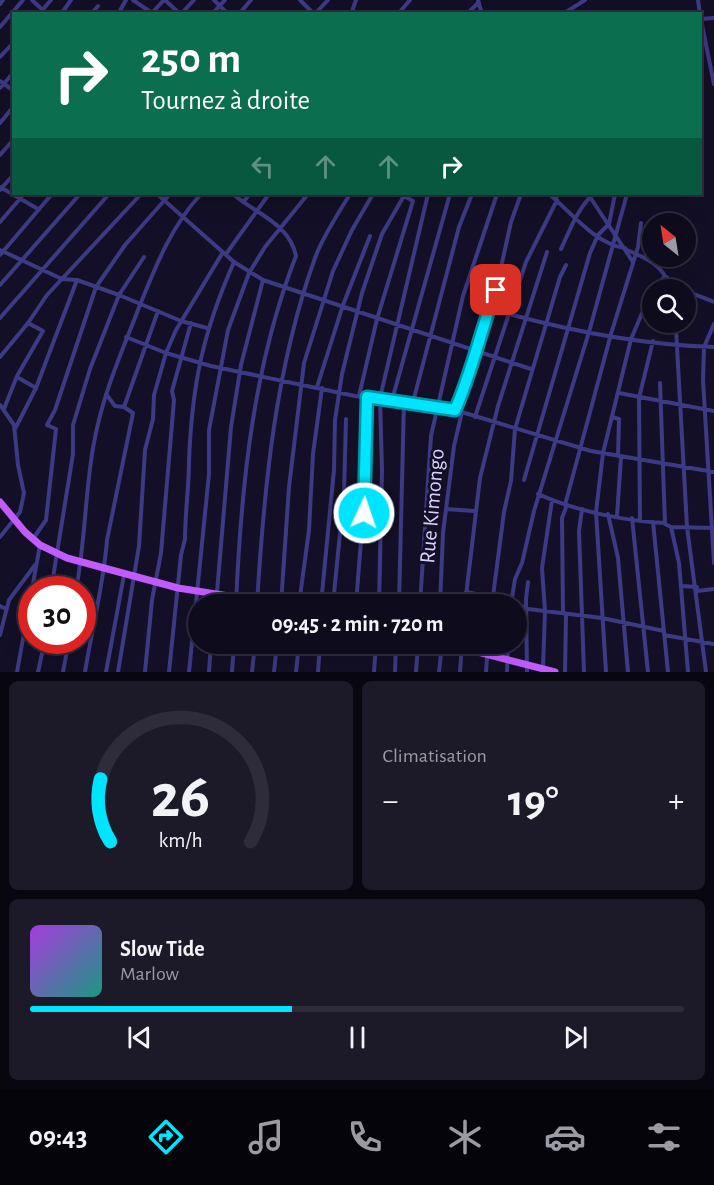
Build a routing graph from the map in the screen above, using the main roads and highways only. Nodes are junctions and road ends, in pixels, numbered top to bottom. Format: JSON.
{"nodes":[{"id":1,"x":0,"y":502,"type":"edge"},
{"id":2,"x":208,"y":594,"type":"edge"},
{"id":3,"x":492,"y":654,"type":"edge"},
{"id":4,"x":527,"y":668,"type":"edge"},
{"id":5,"x":545,"y":670,"type":"edge"},
{"id":6,"x":555,"y":672,"type":"edge"}],
"edges":[{"from":1,"to":2,"type":"main road"},
{"from":3,"to":4,"type":"main road"},
{"from":4,"to":5,"type":"main road"},
{"from":5,"to":6,"type":"main road"}]}
